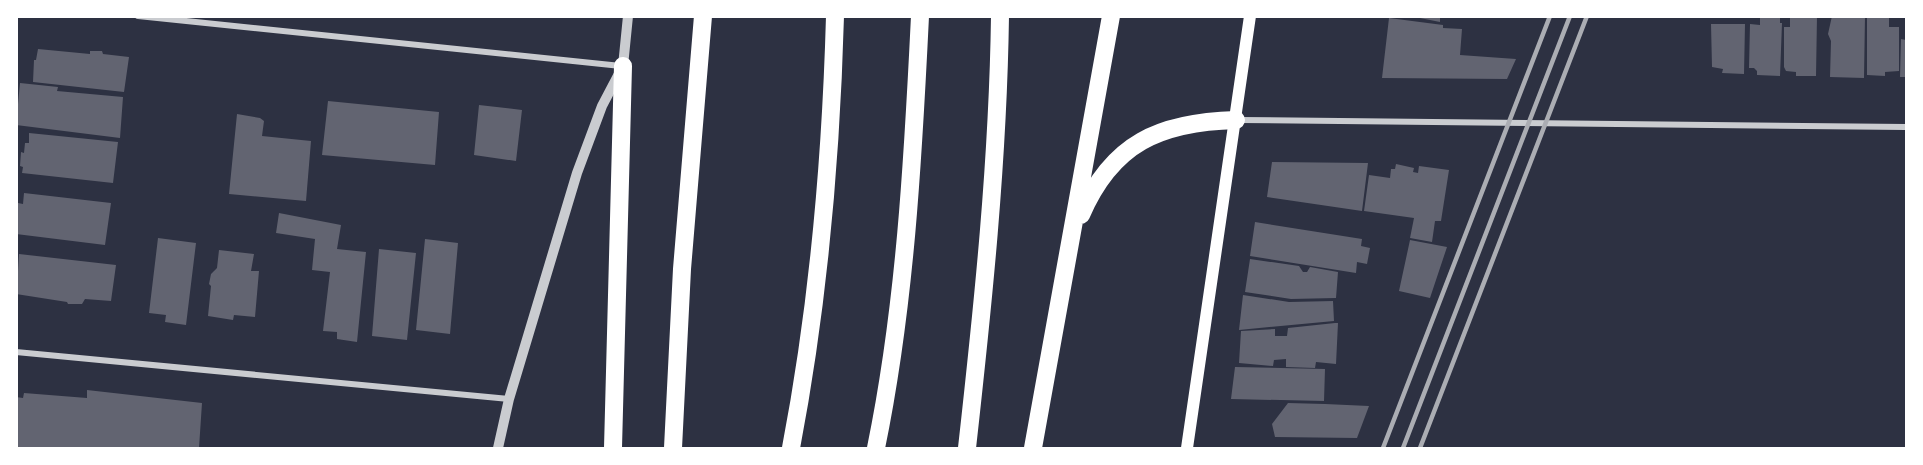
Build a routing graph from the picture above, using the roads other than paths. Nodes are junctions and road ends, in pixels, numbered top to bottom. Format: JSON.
{"nodes":[{"id":1,"x":138,"y":16,"type":"edge"},
{"id":2,"x":628,"y":16,"type":"edge"},
{"id":3,"x":703,"y":16,"type":"edge"},
{"id":4,"x":835,"y":16,"type":"edge"},
{"id":5,"x":920,"y":16,"type":"edge"},
{"id":6,"x":1000,"y":16,"type":"edge"},
{"id":7,"x":1111,"y":16,"type":"edge"},
{"id":8,"x":1250,"y":16,"type":"edge"},
{"id":9,"x":623,"y":66,"type":"junction"},
{"id":10,"x":1236,"y":120,"type":"junction"},
{"id":11,"x":1906,"y":127,"type":"edge"},
{"id":12,"x":1070,"y":245,"type":"junction"},
{"id":13,"x":16,"y":352,"type":"edge"},
{"id":14,"x":509,"y":399,"type":"junction"},
{"id":15,"x":498,"y":448,"type":"edge"},
{"id":16,"x":613,"y":448,"type":"edge"},
{"id":17,"x":673,"y":448,"type":"edge"},
{"id":18,"x":791,"y":448,"type":"edge"},
{"id":19,"x":876,"y":448,"type":"edge"},
{"id":20,"x":967,"y":448,"type":"edge"},
{"id":21,"x":1033,"y":448,"type":"edge"},
{"id":22,"x":1187,"y":448,"type":"edge"}],
"edges":[{"from":1,"to":9,"type":"street"},
{"from":2,"to":9,"type":"street"},
{"from":3,"to":17,"type":"highway"},
{"from":4,"to":18,"type":"highway"},
{"from":5,"to":19,"type":"highway"},
{"from":6,"to":20,"type":"highway"},
{"from":7,"to":12,"type":"highway"},
{"from":8,"to":10,"type":"main road"},
{"from":9,"to":14,"type":"street"},
{"from":9,"to":16,"type":"highway"},
{"from":10,"to":11,"type":"street"},
{"from":10,"to":12,"type":"highway"},
{"from":10,"to":22,"type":"main road"},
{"from":12,"to":21,"type":"highway"},
{"from":13,"to":14,"type":"street"},
{"from":14,"to":15,"type":"street"}]}
